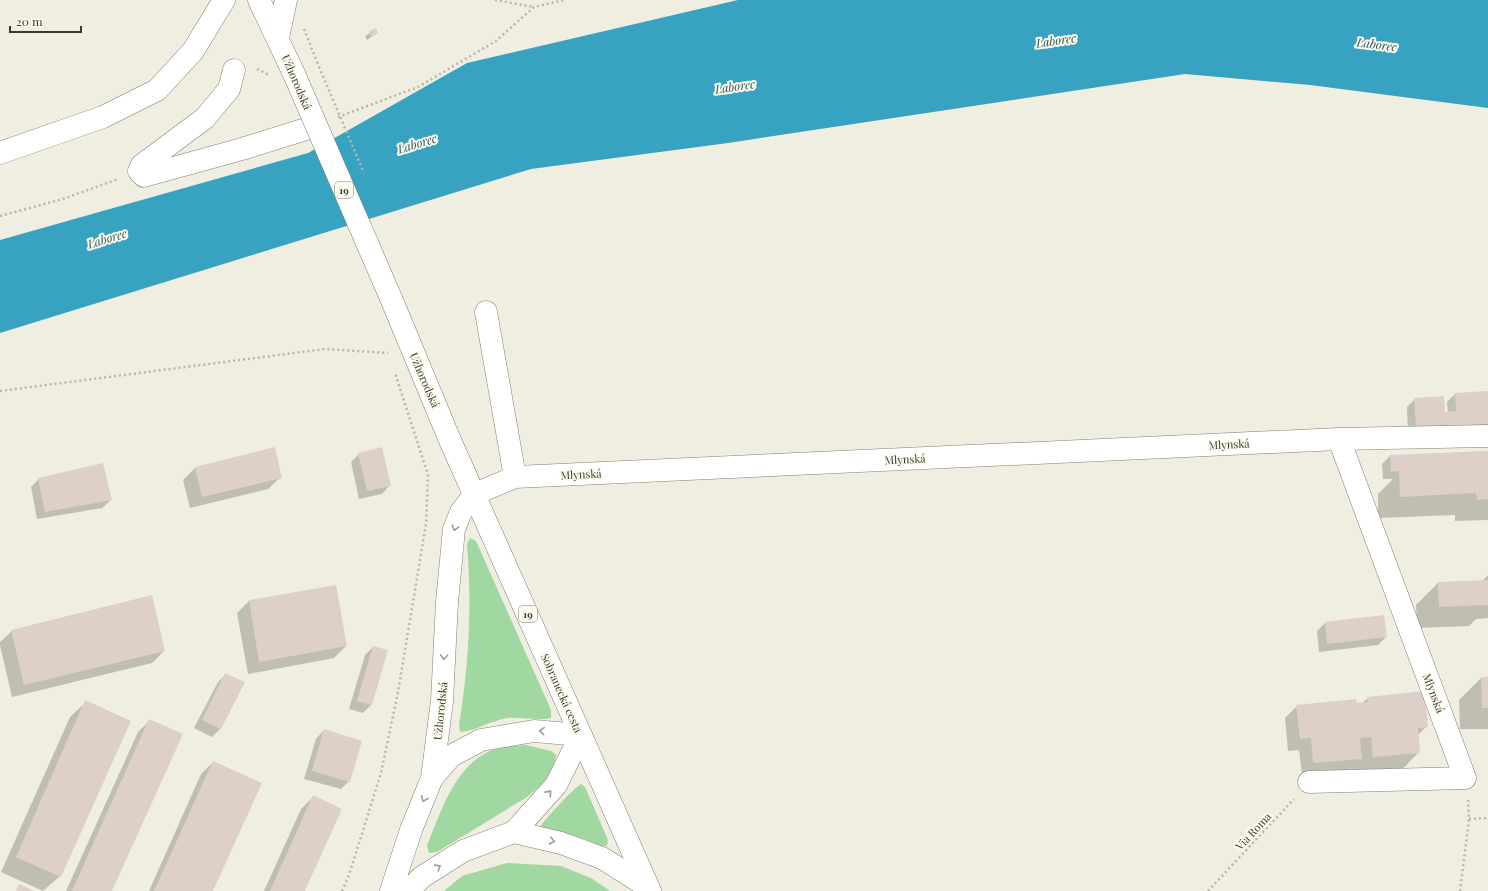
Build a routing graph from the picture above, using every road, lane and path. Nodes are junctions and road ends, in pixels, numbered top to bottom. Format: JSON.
{"nodes":[{"id":1,"x":224,"y":0,"type":"edge"},
{"id":2,"x":259,"y":0,"type":"edge"},
{"id":3,"x":286,"y":0,"type":"edge"},
{"id":4,"x":495,"y":0,"type":"edge"},
{"id":5,"x":564,"y":0,"type":"edge"},
{"id":6,"x":534,"y":7,"type":"junction"},
{"id":7,"x":303,"y":27,"type":"dead end"},
{"id":8,"x":278,"y":38,"type":"junction"},
{"id":9,"x":316,"y":62,"type":"dead end"},
{"id":10,"x":234,"y":70,"type":"dead end"},
{"id":11,"x":306,"y":130,"type":"joint"},
{"id":12,"x":0,"y":153,"type":"edge"},
{"id":13,"x":139,"y":171,"type":"junction"},
{"id":14,"x":0,"y":216,"type":"edge"},
{"id":15,"x":486,"y":312,"type":"dead end"},
{"id":16,"x":386,"y":346,"type":"dead end"},
{"id":17,"x":388,"y":353,"type":"junction"},
{"id":18,"x":391,"y":360,"type":"dead end"},
{"id":19,"x":393,"y":368,"type":"dead end"},
{"id":20,"x":0,"y":391,"type":"edge"},
{"id":21,"x":1488,"y":436,"type":"edge"},
{"id":22,"x":1339,"y":439,"type":"junction"},
{"id":23,"x":515,"y":477,"type":"junction"},
{"id":24,"x":475,"y":494,"type":"junction"},
{"id":25,"x":581,"y":734,"type":"junction"},
{"id":26,"x":432,"y":778,"type":"junction"},
{"id":27,"x":1466,"y":778,"type":"junction"},
{"id":28,"x":1309,"y":782,"type":"joint"},
{"id":29,"x":1488,"y":818,"type":"edge"},
{"id":30,"x":1469,"y":819,"type":"junction"},
{"id":31,"x":514,"y":832,"type":"junction"},
{"id":32,"x":649,"y":889,"type":"edge"},
{"id":33,"x":342,"y":891,"type":"edge"},
{"id":34,"x":391,"y":891,"type":"edge"},
{"id":35,"x":408,"y":891,"type":"edge"},
{"id":36,"x":1208,"y":891,"type":"edge"},
{"id":37,"x":1460,"y":891,"type":"edge"}],
"edges":[{"from":1,"to":12,"type":"street"},
{"from":2,"to":8,"type":"street","name":"Užhorodská","number":"19"},
{"from":3,"to":8,"type":"street"},
{"from":4,"to":6,"type":"path"},
{"from":5,"to":6,"type":"path"},
{"from":6,"to":11,"type":"path"},
{"from":7,"to":9,"type":"path"},
{"from":8,"to":24,"type":"street","name":"Užhorodská","number":"19","bridge":true},
{"from":10,"to":13,"type":"street"},
{"from":11,"to":13,"type":"street"},
{"from":13,"to":14,"type":"path"},
{"from":15,"to":23,"type":"street"},
{"from":16,"to":17,"type":"path"},
{"from":17,"to":18,"type":"path"},
{"from":17,"to":20,"type":"path"},
{"from":19,"to":33,"type":"path"},
{"from":21,"to":22,"type":"street","name":"Mlynská"},
{"from":22,"to":23,"type":"street","name":"Mlynská"},
{"from":22,"to":27,"type":"street","name":"Mlynská"},
{"from":23,"to":24,"type":"street","name":"Mlynská"},
{"from":24,"to":25,"type":"street","name":"Sobranecká cesta","number":"19"},
{"from":24,"to":26,"type":"street","name":"Užhorodská","one_way":true},
{"from":25,"to":26,"type":"street","name":"Užhorodská","one_way":true},
{"from":31,"to":25,"type":"street","one_way":true},
{"from":25,"to":32,"type":"street","name":"Sobranecká cesta","number":"19"},
{"from":26,"to":34,"type":"street","name":"Užhorodská","one_way":true},
{"from":27,"to":28,"type":"street"},
{"from":27,"to":30,"type":"path"},
{"from":28,"to":36,"type":"path","name":"Via Roma"},
{"from":29,"to":30,"type":"path"},
{"from":30,"to":37,"type":"path"},
{"from":31,"to":32,"type":"street","one_way":true},
{"from":35,"to":31,"type":"street","one_way":true}]}
